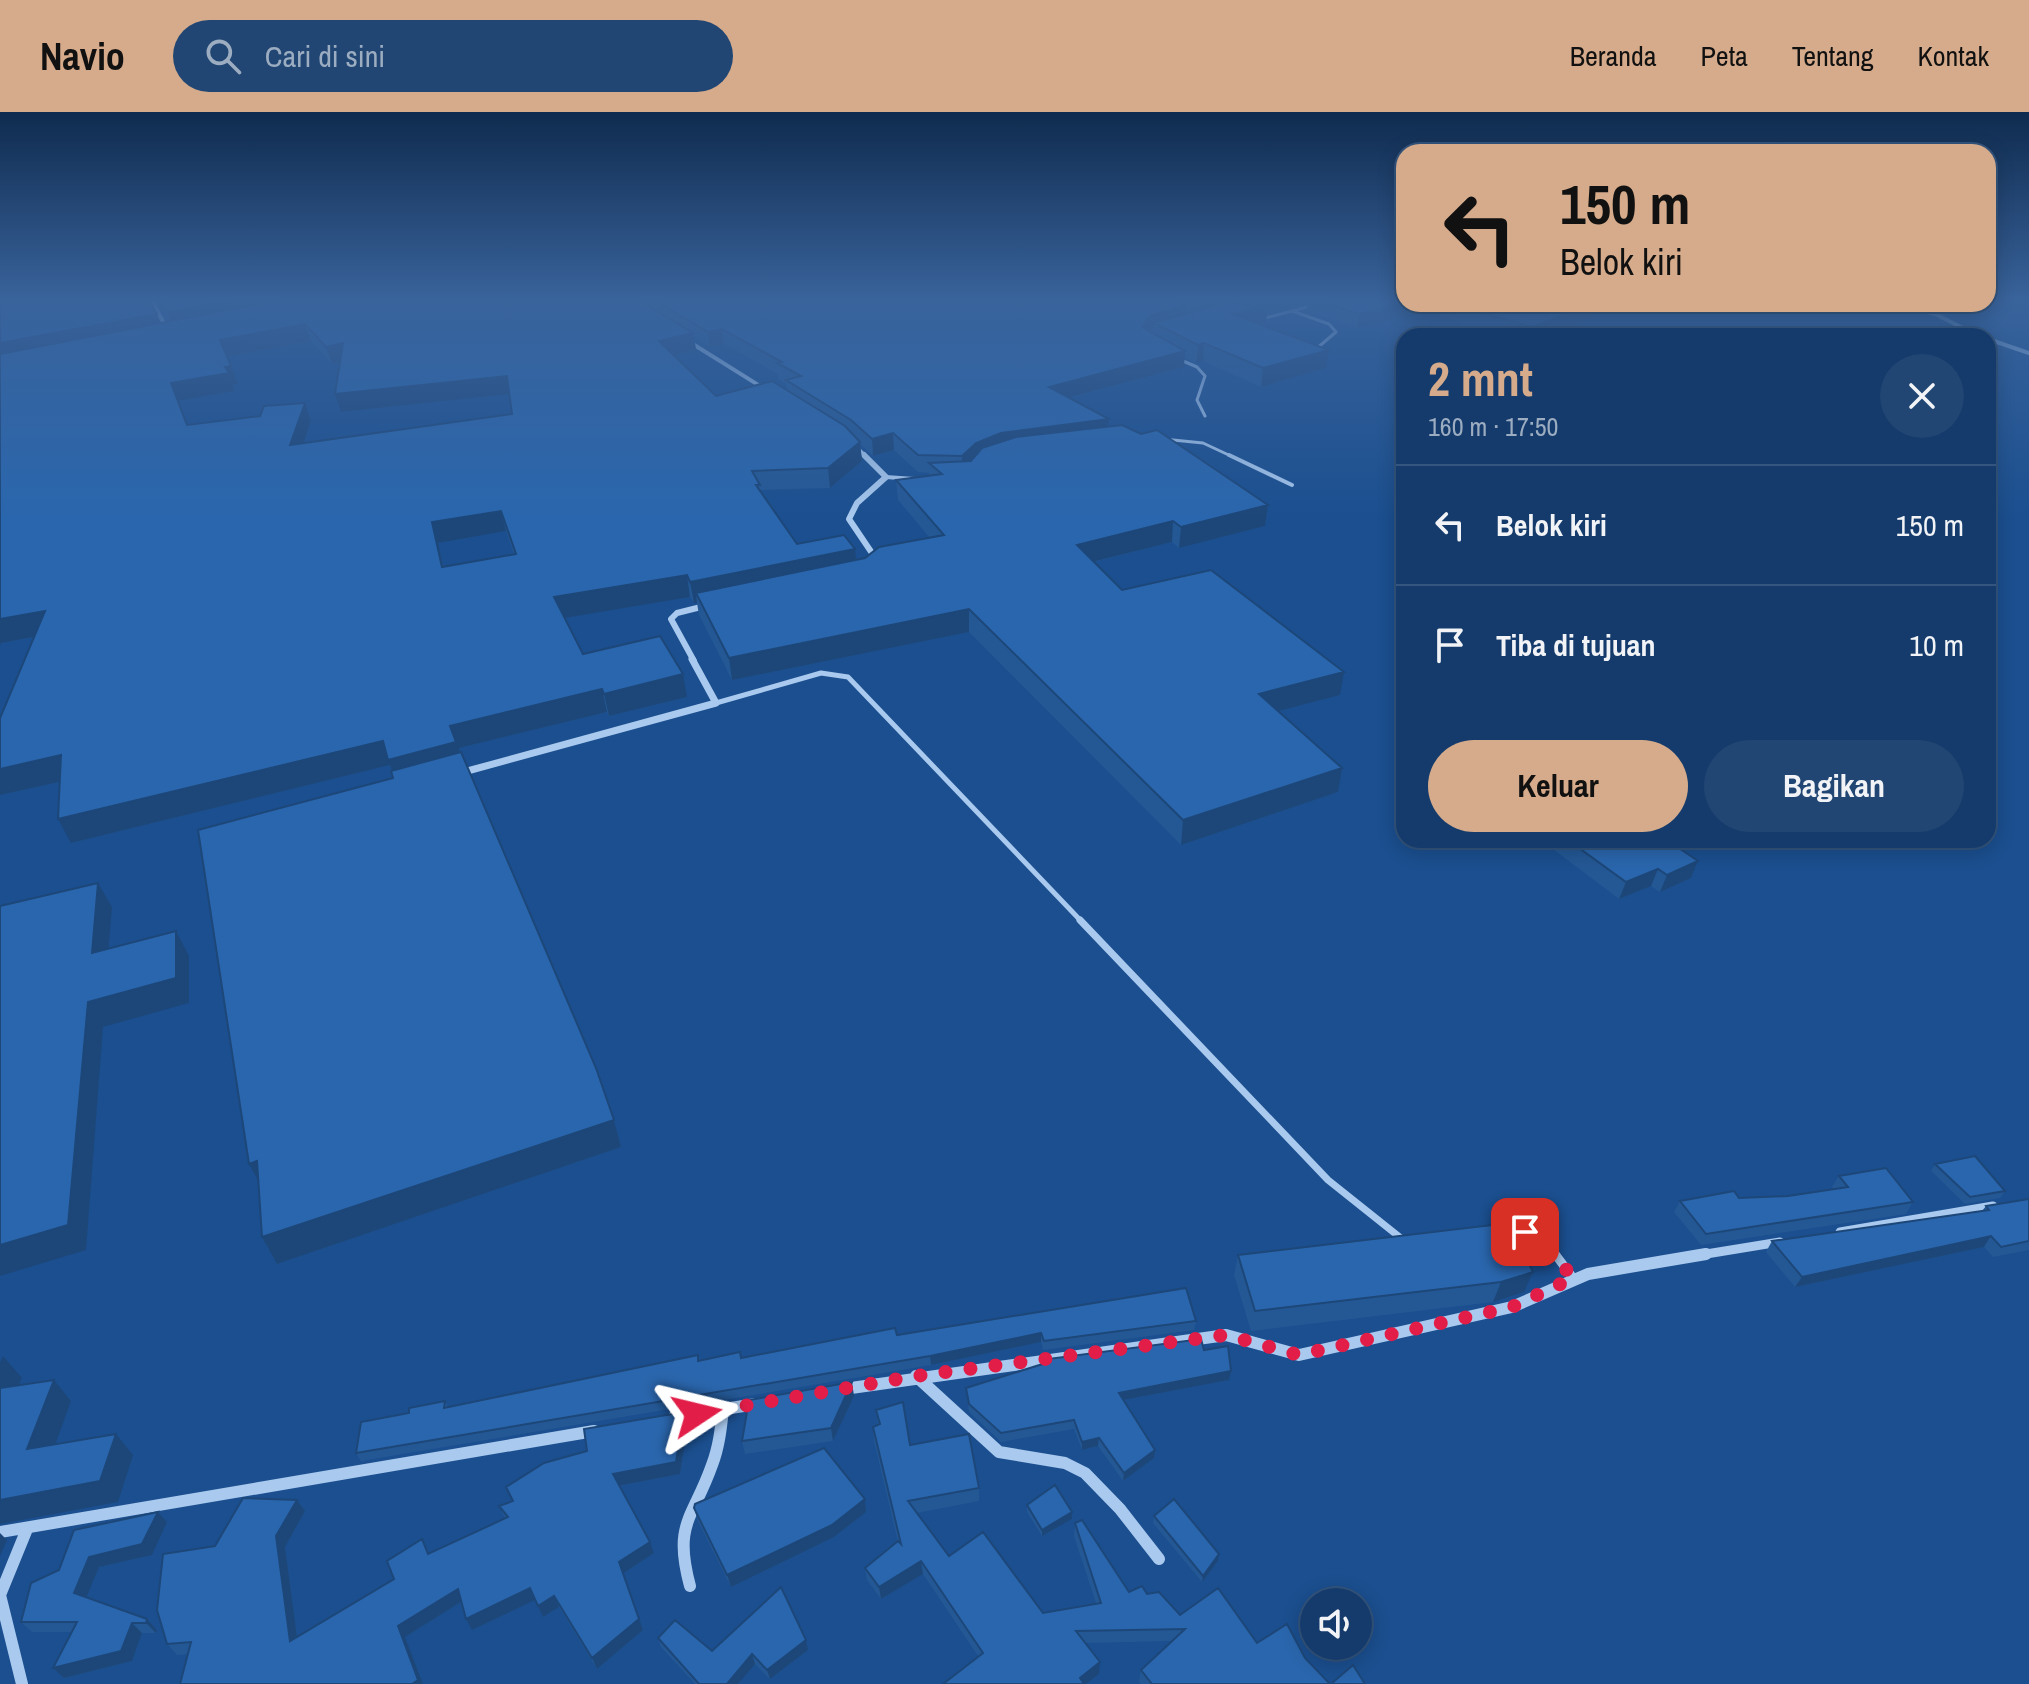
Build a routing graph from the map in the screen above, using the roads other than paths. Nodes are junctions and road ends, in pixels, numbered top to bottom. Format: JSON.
{"nodes":[{"id":1,"x":735,"y":370,"type":"edge"},
{"id":2,"x":1200,"y":370,"type":"edge"},
{"id":3,"x":771,"y":393,"type":"edge"},
{"id":4,"x":1205,"y":416,"type":"dead end"},
{"id":5,"x":1151,"y":439,"type":"edge"},
{"id":6,"x":850,"y":441,"type":"edge"},
{"id":7,"x":886,"y":477,"type":"junction"},
{"id":8,"x":924,"y":480,"type":"edge"},
{"id":9,"x":1292,"y":485,"type":"dead end"},
{"id":10,"x":873,"y":569,"type":"edge"},
{"id":11,"x":719,"y":603,"type":"edge"},
{"id":12,"x":716,"y":703,"type":"junction"},
{"id":13,"x":447,"y":776,"type":"edge"},
{"id":14,"x":2004,"y":1205,"type":"edge"},
{"id":15,"x":1499,"y":1235,"type":"edge"},
{"id":16,"x":1822,"y":1235,"type":"edge"},
{"id":17,"x":1791,"y":1240,"type":"edge"},
{"id":18,"x":1415,"y":1242,"type":"edge"},
{"id":19,"x":1573,"y":1278,"type":"junction"},
{"id":20,"x":916,"y":1376,"type":"junction"},
{"id":21,"x":828,"y":1391,"type":"edge"},
{"id":22,"x":766,"y":1402,"type":"edge"},
{"id":23,"x":723,"y":1409,"type":"junction"},
{"id":24,"x":663,"y":1419,"type":"edge"},
{"id":25,"x":605,"y":1429,"type":"edge"},
{"id":26,"x":27,"y":1529,"type":"junction"},
{"id":27,"x":0,"y":1532,"type":"edge"},
{"id":28,"x":1159,"y":1559,"type":"dead end"},
{"id":29,"x":690,"y":1586,"type":"dead end"},
{"id":30,"x":0,"y":1595,"type":"edge"},
{"id":31,"x":22,"y":1684,"type":"edge"}],
"edges":[{"from":1,"to":3,"type":"street"},
{"from":2,"to":4,"type":"lane"},
{"from":5,"to":9,"type":"lane"},
{"from":6,"to":7,"type":"street"},
{"from":7,"to":8,"type":"lane"},
{"from":7,"to":10,"type":"street"},
{"from":11,"to":12,"type":"street"},
{"from":12,"to":13,"type":"street"},
{"from":12,"to":18,"type":"lane"},
{"from":14,"to":16,"type":"street"},
{"from":15,"to":19,"type":"lane"},
{"from":17,"to":19,"type":"street"},
{"from":19,"to":20,"type":"street"},
{"from":20,"to":21,"type":"street"},
{"from":20,"to":28,"type":"street"},
{"from":22,"to":23,"type":"street"},
{"from":23,"to":24,"type":"street"},
{"from":23,"to":29,"type":"street"},
{"from":25,"to":26,"type":"street"},
{"from":26,"to":27,"type":"street"},
{"from":26,"to":30,"type":"street"},
{"from":30,"to":31,"type":"street"}]}
